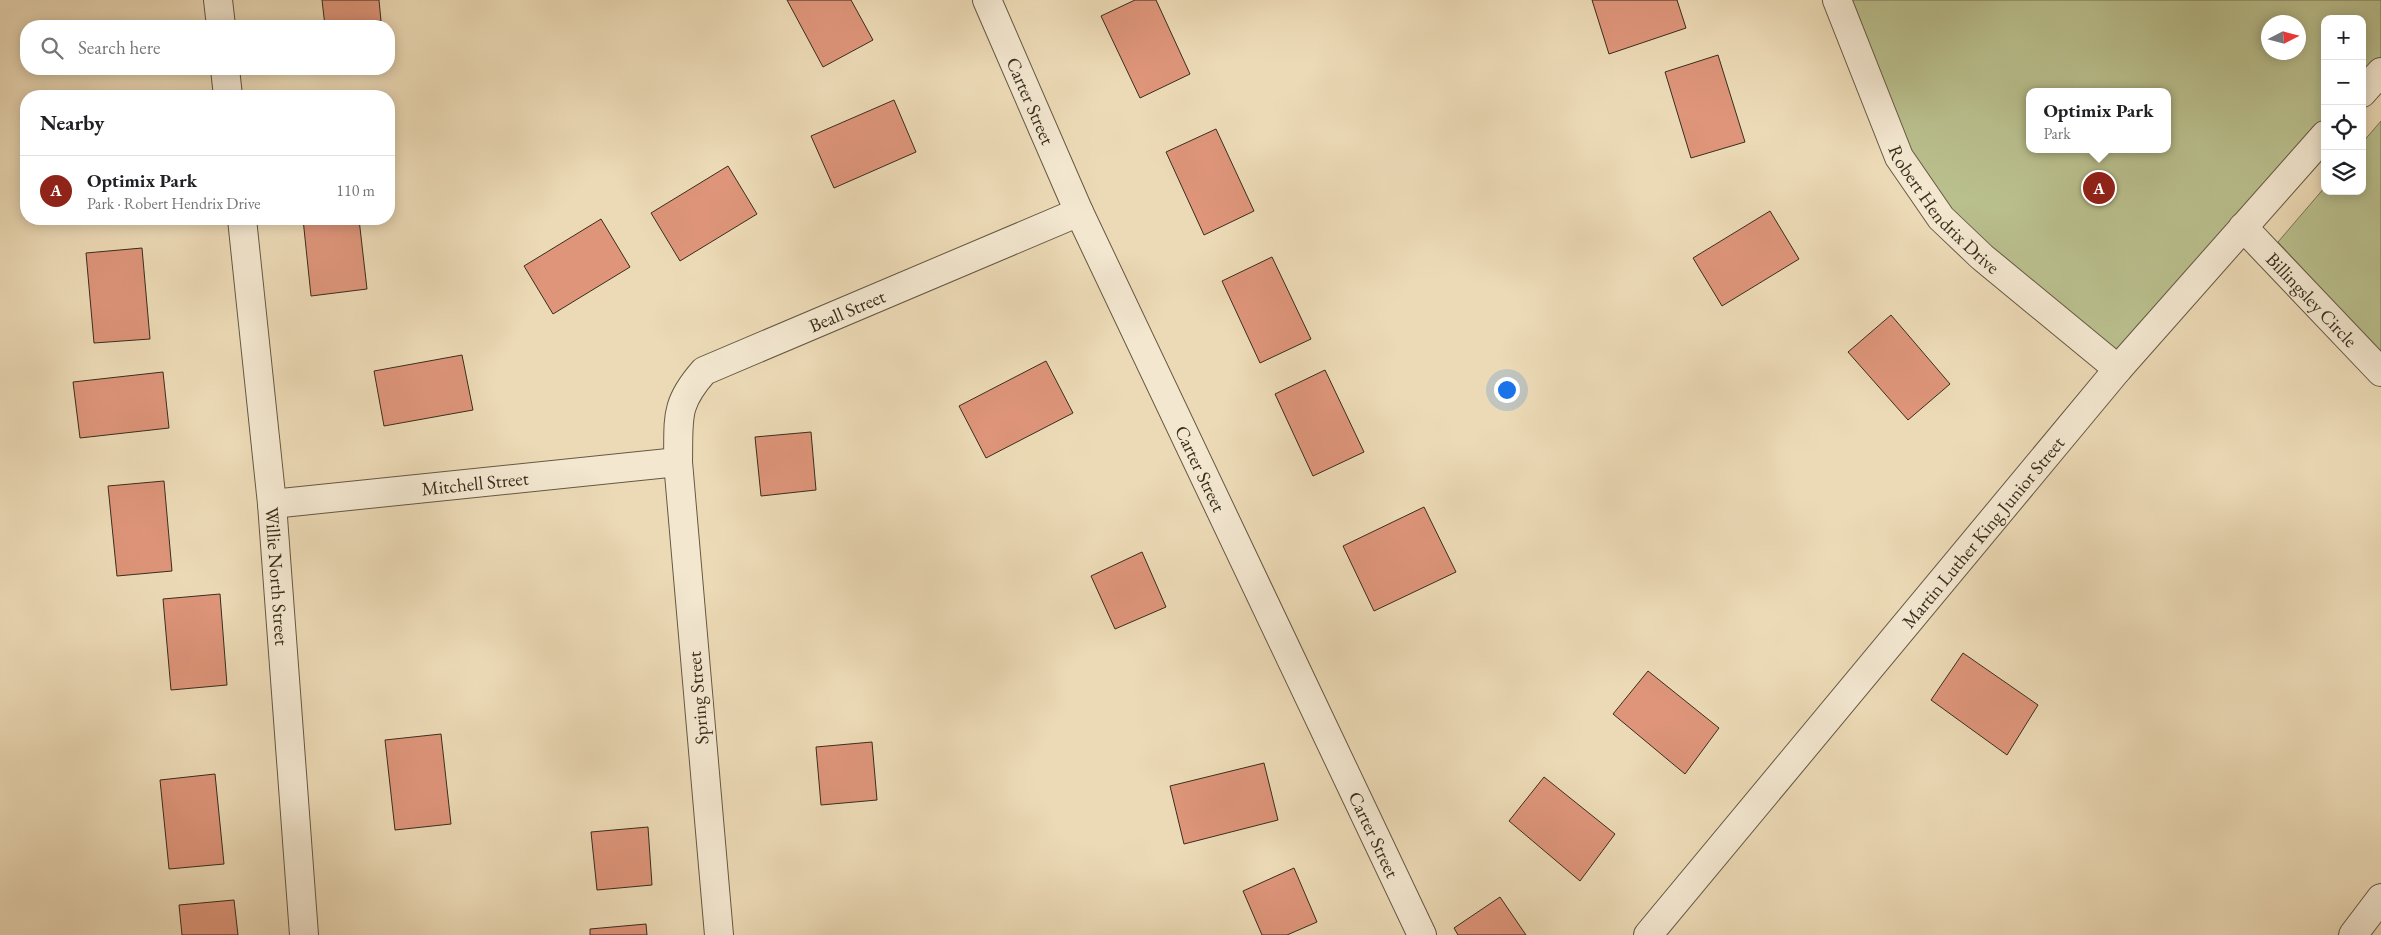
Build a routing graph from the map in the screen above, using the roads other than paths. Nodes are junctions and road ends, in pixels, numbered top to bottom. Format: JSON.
{"nodes":[{"id":1,"x":218,"y":0,"type":"edge"},
{"id":2,"x":987,"y":0,"type":"edge"},
{"id":3,"x":1837,"y":0,"type":"edge"},
{"id":4,"x":220,"y":20,"type":"edge"},
{"id":5,"x":2381,"y":72,"type":"edge"},
{"id":6,"x":226,"y":75,"type":"edge"},
{"id":7,"x":2366,"y":89,"type":"edge"},
{"id":8,"x":228,"y":90,"type":"edge"},
{"id":9,"x":2321,"y":140,"type":"edge"},
{"id":10,"x":1079,"y":212,"type":"junction"},
{"id":11,"x":243,"y":225,"type":"edge"},
{"id":12,"x":2243,"y":228,"type":"junction"},
{"id":13,"x":2118,"y":370,"type":"junction"},
{"id":14,"x":2381,"y":372,"type":"edge"},
{"id":15,"x":678,"y":462,"type":"junction"},
{"id":16,"x":272,"y":504,"type":"junction"},
{"id":17,"x":2381,"y":898,"type":"edge"},
{"id":18,"x":304,"y":935,"type":"edge"},
{"id":19,"x":719,"y":935,"type":"edge"},
{"id":20,"x":1422,"y":935,"type":"edge"},
{"id":21,"x":1648,"y":935,"type":"edge"},
{"id":22,"x":2353,"y":935,"type":"edge"}],
"edges":[{"from":1,"to":4,"type":"street"},
{"from":2,"to":10,"type":"street","name":"Carter Street"},
{"from":3,"to":13,"type":"street","name":"Robert Hendrix Drive"},
{"from":5,"to":7,"type":"street"},
{"from":6,"to":8,"type":"street"},
{"from":9,"to":12,"type":"street","name":"Martin Luther King Junior Street"},
{"from":10,"to":15,"type":"street","name":"Beall Street"},
{"from":10,"to":20,"type":"street","name":"Carter Street"},
{"from":11,"to":16,"type":"street","name":"Willie North Street"},
{"from":12,"to":13,"type":"street","name":"Martin Luther King Junior Street"},
{"from":12,"to":14,"type":"street","name":"Billingsley Circle"},
{"from":13,"to":21,"type":"street","name":"Martin Luther King Junior Street"},
{"from":15,"to":16,"type":"street","name":"Mitchell Street"},
{"from":15,"to":19,"type":"street","name":"Spring Street"},
{"from":16,"to":18,"type":"street","name":"Willie North Street"},
{"from":17,"to":22,"type":"street"}]}
